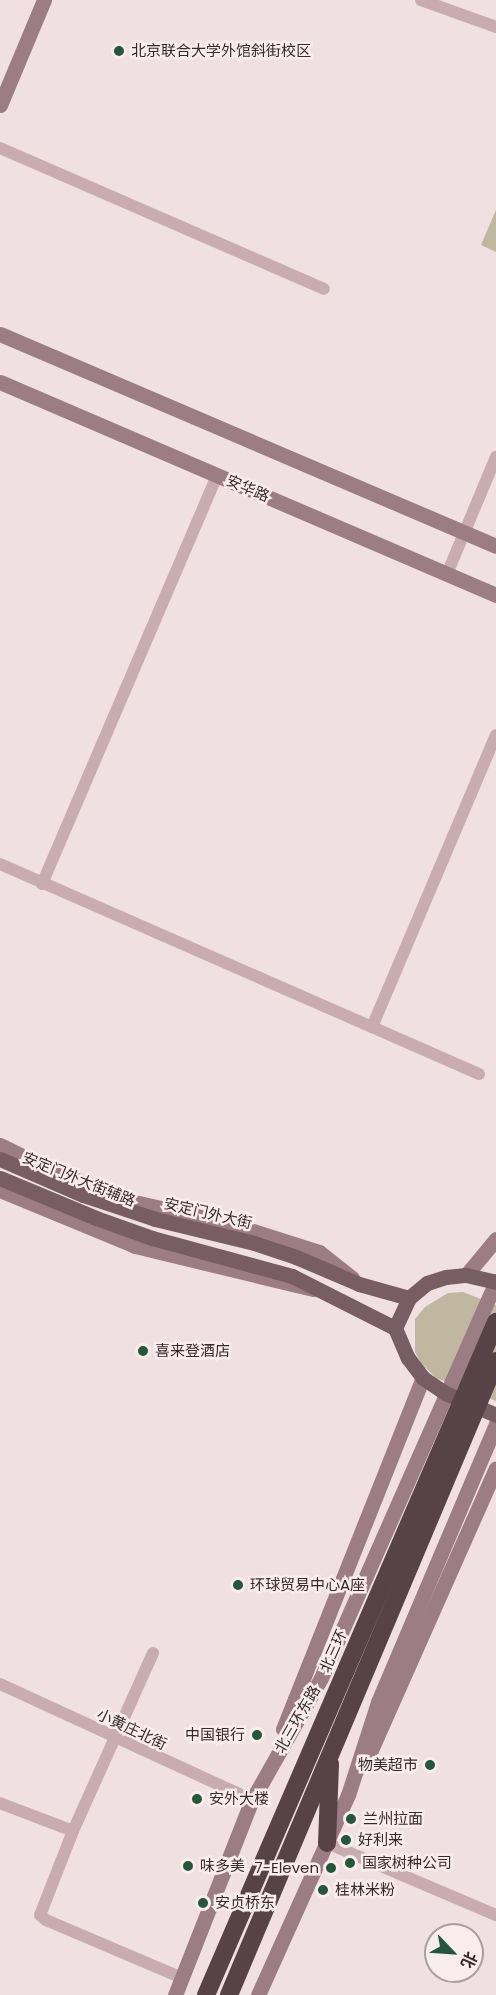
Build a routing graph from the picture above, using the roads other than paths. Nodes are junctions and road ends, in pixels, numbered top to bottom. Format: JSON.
{"nodes":[{"id":1,"x":44,"y":0,"type":"edge"},
{"id":2,"x":421,"y":0,"type":"edge"},
{"id":3,"x":496,"y":27,"type":"edge"},
{"id":4,"x":0,"y":105,"type":"edge"},
{"id":5,"x":0,"y":148,"type":"edge"},
{"id":6,"x":324,"y":289,"type":"dead end"},
{"id":7,"x":0,"y":334,"type":"edge"},
{"id":8,"x":0,"y":382,"type":"edge"},
{"id":9,"x":496,"y":457,"type":"edge"},
{"id":10,"x":217,"y":475,"type":"junction"},
{"id":11,"x":465,"y":533,"type":"junction"},
{"id":12,"x":496,"y":546,"type":"edge"},
{"id":13,"x":447,"y":574,"type":"junction"},
{"id":14,"x":496,"y":595,"type":"edge"},
{"id":15,"x":496,"y":735,"type":"edge"},
{"id":16,"x":0,"y":864,"type":"edge"},
{"id":17,"x":42,"y":884,"type":"junction"},
{"id":18,"x":372,"y":1028,"type":"junction"},
{"id":19,"x":479,"y":1074,"type":"dead end"},
{"id":20,"x":0,"y":1145,"type":"edge"},
{"id":21,"x":0,"y":1159,"type":"edge"},
{"id":22,"x":0,"y":1178,"type":"edge"},
{"id":23,"x":0,"y":1190,"type":"edge"},
{"id":24,"x":496,"y":1239,"type":"edge"},
{"id":25,"x":466,"y":1275,"type":"junction"},
{"id":26,"x":496,"y":1281,"type":"edge"},
{"id":27,"x":359,"y":1284,"type":"junction"},
{"id":28,"x":326,"y":1292,"type":"junction"},
{"id":29,"x":409,"y":1298,"type":"junction"},
{"id":30,"x":496,"y":1322,"type":"edge"},
{"id":31,"x":395,"y":1328,"type":"junction"},
{"id":32,"x":496,"y":1361,"type":"edge"},
{"id":33,"x":423,"y":1378,"type":"junction"},
{"id":34,"x":496,"y":1414,"type":"edge"},
{"id":35,"x":496,"y":1424,"type":"edge"},
{"id":36,"x":496,"y":1468,"type":"edge"},
{"id":37,"x":153,"y":1653,"type":"dead end"},
{"id":38,"x":330,"y":1680,"type":"junction"},
{"id":39,"x":0,"y":1684,"type":"edge"},
{"id":40,"x":116,"y":1737,"type":"junction"},
{"id":41,"x":331,"y":1749,"type":"junction"},
{"id":42,"x":261,"y":1782,"type":"junction"},
{"id":43,"x":348,"y":1795,"type":"junction"},
{"id":44,"x":252,"y":1800,"type":"junction"},
{"id":45,"x":0,"y":1803,"type":"edge"},
{"id":46,"x":73,"y":1831,"type":"junction"},
{"id":47,"x":327,"y":1843,"type":"junction"},
{"id":48,"x":496,"y":1915,"type":"edge"},
{"id":49,"x":182,"y":1978,"type":"junction"},
{"id":50,"x":175,"y":1995,"type":"edge"},
{"id":51,"x":206,"y":1995,"type":"edge"},
{"id":52,"x":230,"y":1995,"type":"edge"},
{"id":53,"x":258,"y":1995,"type":"edge"}],
"edges":[{"from":1,"to":4,"type":"street"},
{"from":2,"to":3,"type":"street"},
{"from":5,"to":6,"type":"street"},
{"from":7,"to":11,"type":"street"},
{"from":8,"to":10,"type":"street","name":"安华路"},
{"from":9,"to":11,"type":"street"},
{"from":10,"to":13,"type":"street","name":"安华路"},
{"from":10,"to":17,"type":"street"},
{"from":11,"to":12,"type":"street"},
{"from":11,"to":13,"type":"street"},
{"from":13,"to":14,"type":"street","name":"安华路"},
{"from":15,"to":18,"type":"street"},
{"from":16,"to":17,"type":"street"},
{"from":17,"to":18,"type":"street"},
{"from":18,"to":19,"type":"street"},
{"from":20,"to":27,"type":"street","name":"安定门外大街辅路"},
{"from":21,"to":27,"type":"main road","name":"安定门外大街"},
{"from":22,"to":28,"type":"main road"},
{"from":23,"to":28,"type":"street"},
{"from":24,"to":25,"type":"street"},
{"from":25,"to":26,"type":"main road"},
{"from":25,"to":29,"type":"main road"},
{"from":26,"to":38,"type":"street","name":"北三环东路"},
{"from":27,"to":29,"type":"main road","name":"安定门外大街"},
{"from":28,"to":31,"type":"main road"},
{"from":29,"to":31,"type":"main road"},
{"from":30,"to":38,"type":"highway","name":"北三环"},
{"from":31,"to":33,"type":"main road"},
{"from":32,"to":41,"type":"highway"},
{"from":33,"to":34,"type":"main road"},
{"from":33,"to":42,"type":"street"},
{"from":35,"to":43,"type":"street"},
{"from":36,"to":43,"type":"street"},
{"from":37,"to":40,"type":"street"},
{"from":38,"to":42,"type":"street","name":"北三环东路"},
{"from":38,"to":51,"type":"highway","name":"北三环"},
{"from":39,"to":40,"type":"street","name":"小黄庄北街"},
{"from":40,"to":44,"type":"street","name":"小黄庄北街"},
{"from":40,"to":46,"type":"street"},
{"from":41,"to":47,"type":"highway"},
{"from":41,"to":52,"type":"highway"},
{"from":42,"to":44,"type":"street","name":"北三环东路"},
{"from":43,"to":47,"type":"street"},
{"from":44,"to":49,"type":"street","name":"北三环东路"},
{"from":45,"to":46,"type":"street"},
{"from":46,"to":49,"type":"street"},
{"from":47,"to":48,"type":"street"},
{"from":47,"to":53,"type":"street"},
{"from":49,"to":50,"type":"street","name":"北三环东路"}]}
